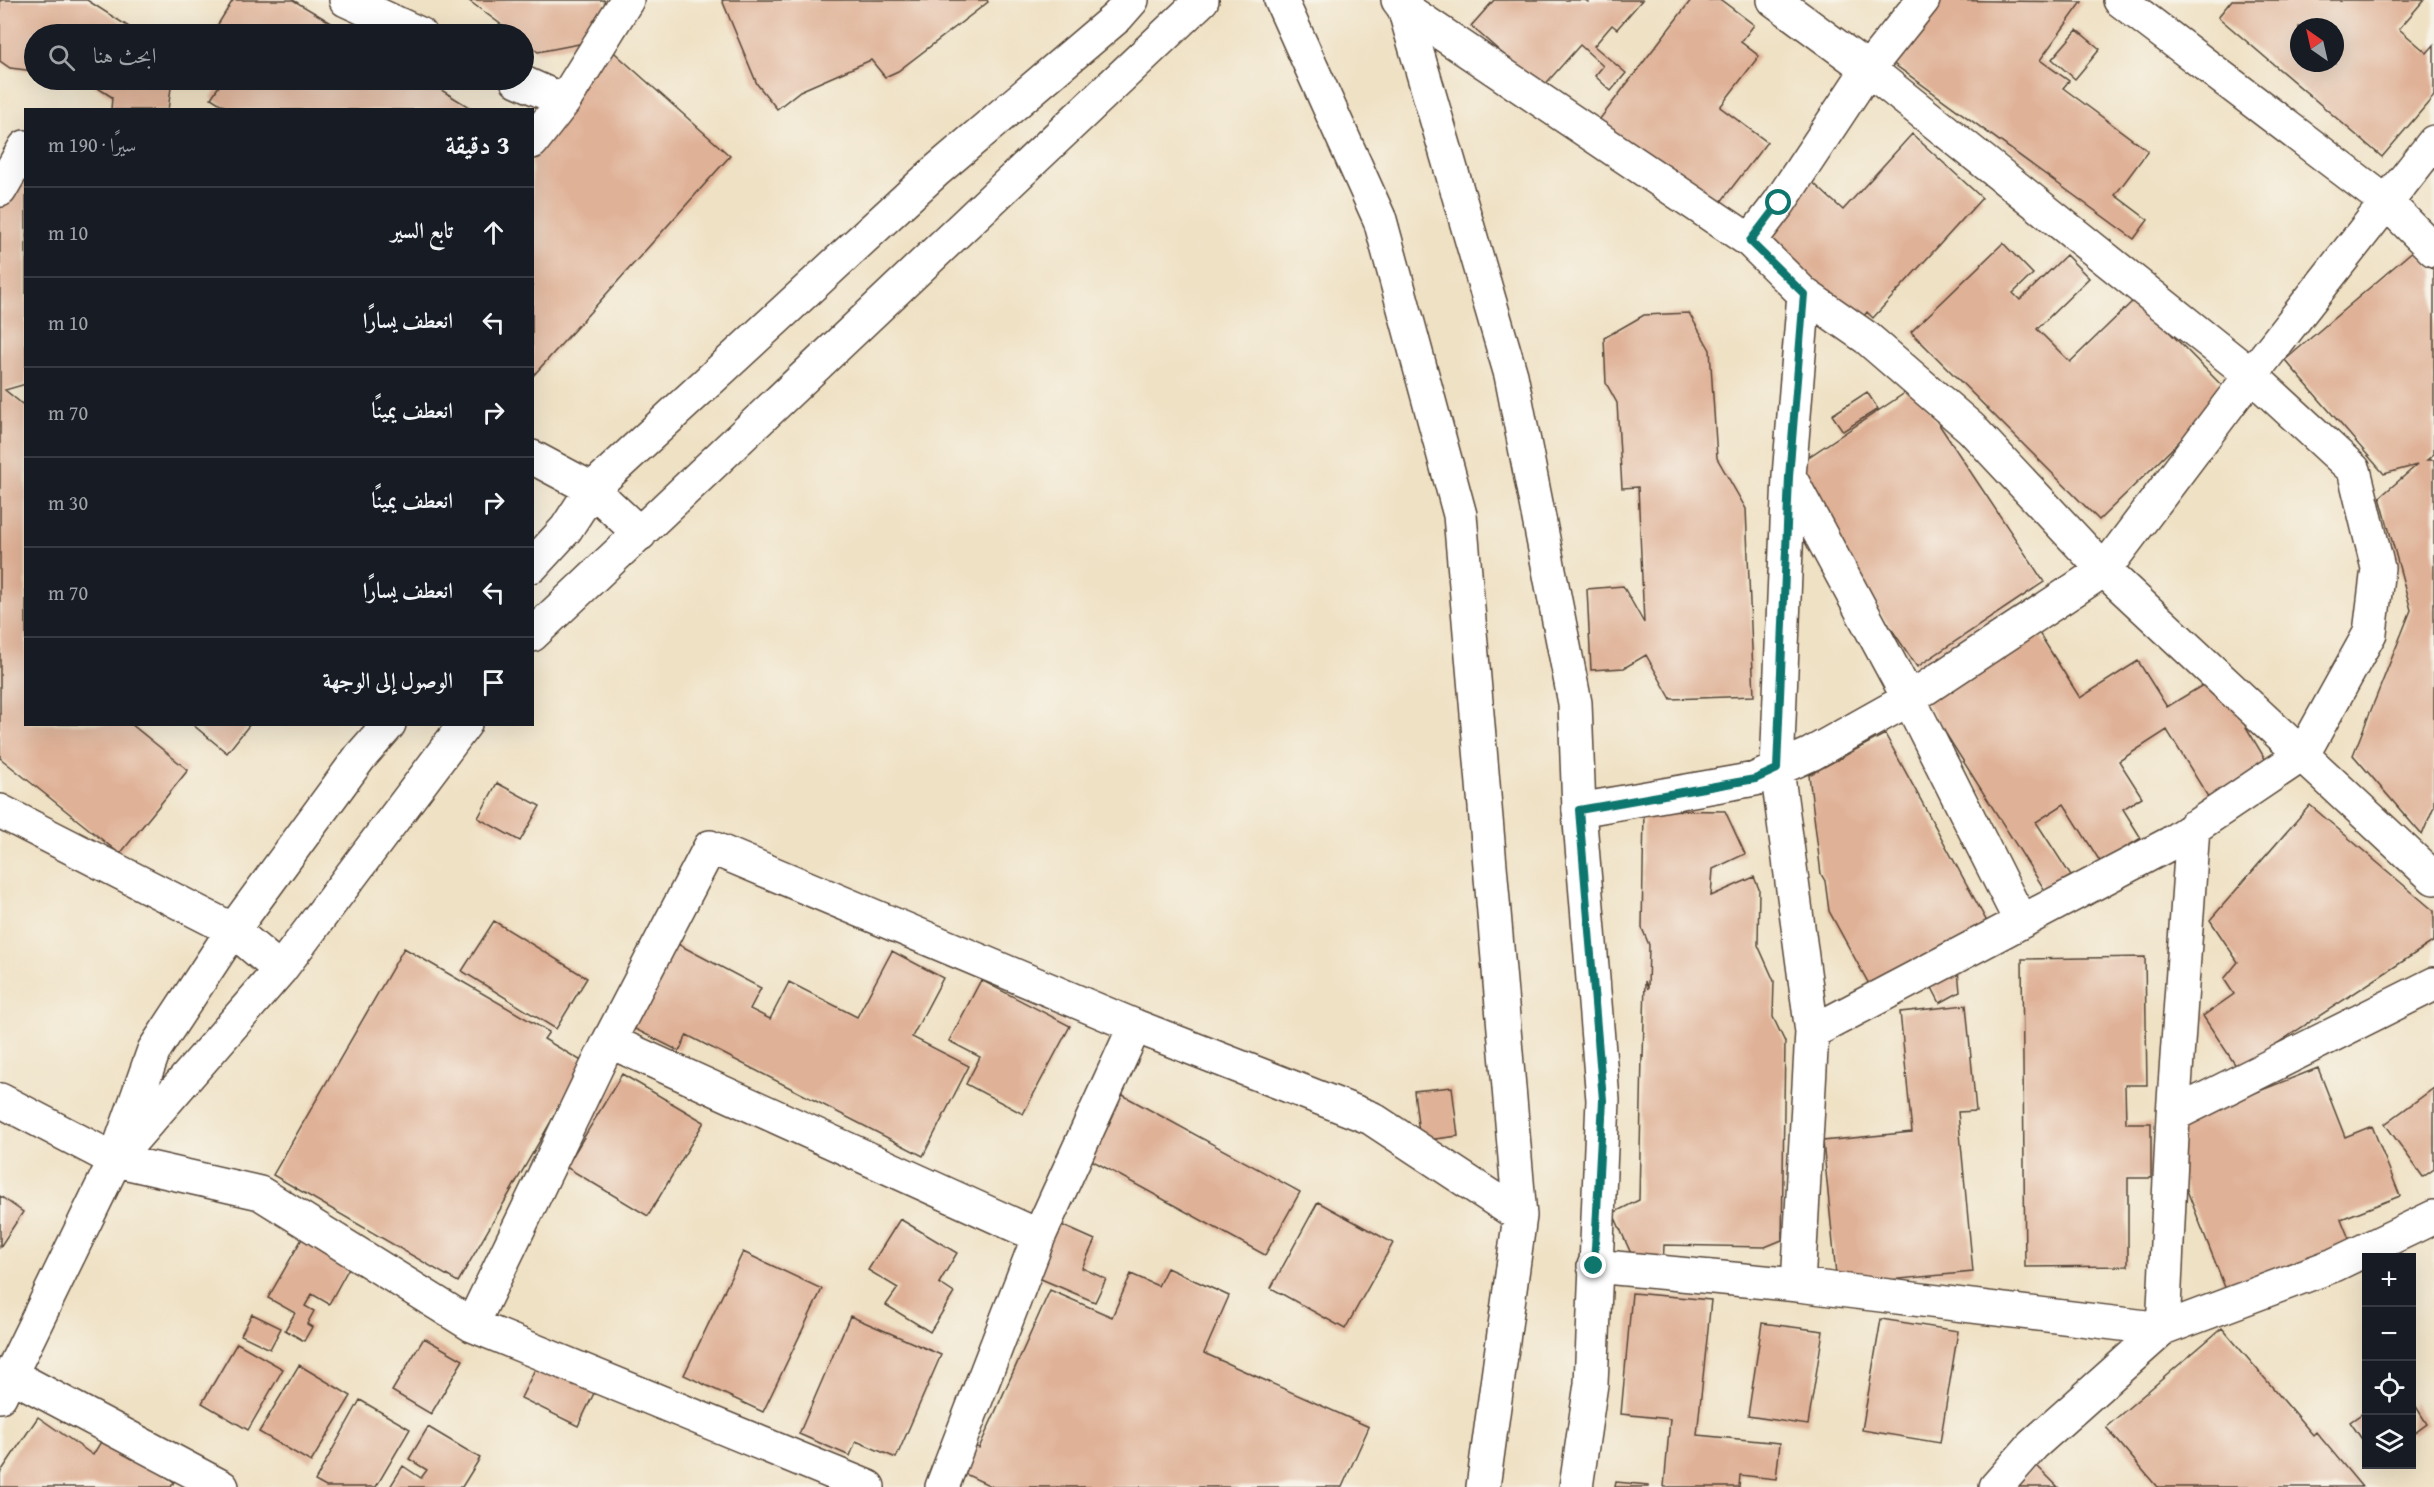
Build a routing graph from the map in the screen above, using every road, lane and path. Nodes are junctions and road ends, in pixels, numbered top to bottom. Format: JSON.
{"nodes":[{"id":1,"x":346,"y":0,"type":"edge"},
{"id":2,"x":627,"y":0,"type":"edge"},
{"id":3,"x":1202,"y":0,"type":"edge"},
{"id":4,"x":1281,"y":0,"type":"edge"},
{"id":5,"x":1774,"y":0,"type":"edge"},
{"id":6,"x":1923,"y":0,"type":"edge"},
{"id":7,"x":2120,"y":0,"type":"edge"},
{"id":8,"x":1401,"y":4,"type":"edge"},
{"id":9,"x":1118,"y":6,"type":"edge"},
{"id":10,"x":398,"y":24,"type":"edge"},
{"id":11,"x":1149,"y":52,"type":"junction"},
{"id":12,"x":1868,"y":69,"type":"junction"},
{"id":13,"x":534,"y":88,"type":"edge"},
{"id":14,"x":564,"y":101,"type":"junction"},
{"id":15,"x":0,"y":133,"type":"edge"},
{"id":16,"x":534,"y":139,"type":"edge"},
{"id":17,"x":2434,"y":142,"type":"edge"},
{"id":18,"x":24,"y":147,"type":"edge"},
{"id":19,"x":24,"y":150,"type":"edge"},
{"id":20,"x":0,"y":190,"type":"edge"},
{"id":21,"x":2386,"y":202,"type":"junction"},
{"id":22,"x":1750,"y":241,"type":"junction"},
{"id":23,"x":2434,"y":250,"type":"edge"},
{"id":24,"x":1804,"y":294,"type":"junction"},
{"id":25,"x":2251,"y":375,"type":"junction"},
{"id":26,"x":534,"y":458,"type":"edge"},
{"id":27,"x":1789,"y":477,"type":"junction"},
{"id":28,"x":592,"y":489,"type":"junction"},
{"id":29,"x":640,"y":534,"type":"junction"},
{"id":30,"x":534,"y":564,"type":"edge"},
{"id":31,"x":2104,"y":570,"type":"junction"},
{"id":32,"x":534,"y":633,"type":"edge"},
{"id":33,"x":1909,"y":699,"type":"junction"},
{"id":34,"x":387,"y":726,"type":"edge"},
{"id":35,"x":463,"y":726,"type":"edge"},
{"id":36,"x":2303,"y":754,"type":"junction"},
{"id":37,"x":1777,"y":769,"type":"junction"},
{"id":38,"x":1579,"y":810,"type":"junction"},
{"id":39,"x":0,"y":811,"type":"edge"},
{"id":40,"x":2193,"y":827,"type":"junction"},
{"id":41,"x":2434,"y":878,"type":"edge"},
{"id":42,"x":2020,"y":920,"type":"junction"},
{"id":43,"x":233,"y":930,"type":"junction"},
{"id":44,"x":280,"y":970,"type":"junction"},
{"id":45,"x":2434,"y":984,"type":"edge"},
{"id":46,"x":1135,"y":1026,"type":"junction"},
{"id":47,"x":1812,"y":1032,"type":"junction"},
{"id":48,"x":609,"y":1041,"type":"junction"},
{"id":49,"x":0,"y":1100,"type":"edge"},
{"id":50,"x":2173,"y":1115,"type":"junction"},
{"id":51,"x":115,"y":1160,"type":"junction"},
{"id":52,"x":1520,"y":1216,"type":"junction"},
{"id":53,"x":2434,"y":1217,"type":"edge"},
{"id":54,"x":1039,"y":1236,"type":"junction"},
{"id":55,"x":1594,"y":1266,"type":"junction"},
{"id":56,"x":1797,"y":1285,"type":"junction"},
{"id":57,"x":472,"y":1324,"type":"junction"},
{"id":58,"x":2163,"y":1329,"type":"junction"},
{"id":59,"x":5,"y":1385,"type":"edge"},
{"id":60,"x":222,"y":1487,"type":"edge"},
{"id":61,"x":868,"y":1487,"type":"edge"},
{"id":62,"x":942,"y":1487,"type":"edge"},
{"id":63,"x":1483,"y":1487,"type":"edge"},
{"id":64,"x":1575,"y":1487,"type":"edge"},
{"id":65,"x":1996,"y":1487,"type":"edge"}],
"edges":[{"from":1,"to":10,"type":"street"},
{"from":2,"to":14,"type":"street"},
{"from":3,"to":11,"type":"street"},
{"from":4,"to":52,"type":"street"},
{"from":5,"to":12,"type":"street"},
{"from":6,"to":12,"type":"street"},
{"from":7,"to":21,"type":"street"},
{"from":8,"to":22,"type":"street"},
{"from":8,"to":38,"type":"street"},
{"from":9,"to":11,"type":"street"},
{"from":9,"to":28,"type":"street"},
{"from":11,"to":29,"type":"street"},
{"from":12,"to":22,"type":"street"},
{"from":12,"to":25,"type":"street"},
{"from":13,"to":14,"type":"street"},
{"from":14,"to":16,"type":"street"},
{"from":15,"to":18,"type":"street"},
{"from":17,"to":21,"type":"street"},
{"from":19,"to":20,"type":"street"},
{"from":21,"to":23,"type":"street"},
{"from":21,"to":25,"type":"street"},
{"from":22,"to":24,"type":"street"},
{"from":24,"to":27,"type":"street"},
{"from":24,"to":31,"type":"street"},
{"from":25,"to":31,"type":"street"},
{"from":25,"to":36,"type":"street"},
{"from":26,"to":28,"type":"street"},
{"from":27,"to":33,"type":"street"},
{"from":27,"to":37,"type":"street"},
{"from":28,"to":29,"type":"street"},
{"from":28,"to":30,"type":"street"},
{"from":29,"to":32,"type":"street"},
{"from":31,"to":33,"type":"street"},
{"from":31,"to":36,"type":"street"},
{"from":33,"to":37,"type":"street"},
{"from":33,"to":42,"type":"street"},
{"from":34,"to":43,"type":"street"},
{"from":35,"to":44,"type":"street"},
{"from":36,"to":40,"type":"street"},
{"from":36,"to":41,"type":"street"},
{"from":37,"to":38,"type":"street"},
{"from":37,"to":47,"type":"street"},
{"from":38,"to":55,"type":"street"},
{"from":39,"to":43,"type":"street"},
{"from":40,"to":42,"type":"street"},
{"from":40,"to":50,"type":"street"},
{"from":42,"to":47,"type":"street"},
{"from":43,"to":44,"type":"street"},
{"from":43,"to":51,"type":"street"},
{"from":44,"to":51,"type":"street"},
{"from":45,"to":50,"type":"street"},
{"from":46,"to":48,"type":"street"},
{"from":46,"to":52,"type":"street"},
{"from":46,"to":54,"type":"street"},
{"from":47,"to":56,"type":"street"},
{"from":48,"to":54,"type":"street"},
{"from":48,"to":57,"type":"street"},
{"from":49,"to":51,"type":"street"},
{"from":50,"to":58,"type":"street"},
{"from":51,"to":57,"type":"street"},
{"from":51,"to":59,"type":"street"},
{"from":52,"to":63,"type":"street"},
{"from":53,"to":58,"type":"street"},
{"from":54,"to":62,"type":"street"},
{"from":55,"to":56,"type":"street"},
{"from":55,"to":64,"type":"street"},
{"from":56,"to":58,"type":"street"},
{"from":57,"to":61,"type":"street"},
{"from":58,"to":65,"type":"street"},
{"from":59,"to":60,"type":"street"}]}
